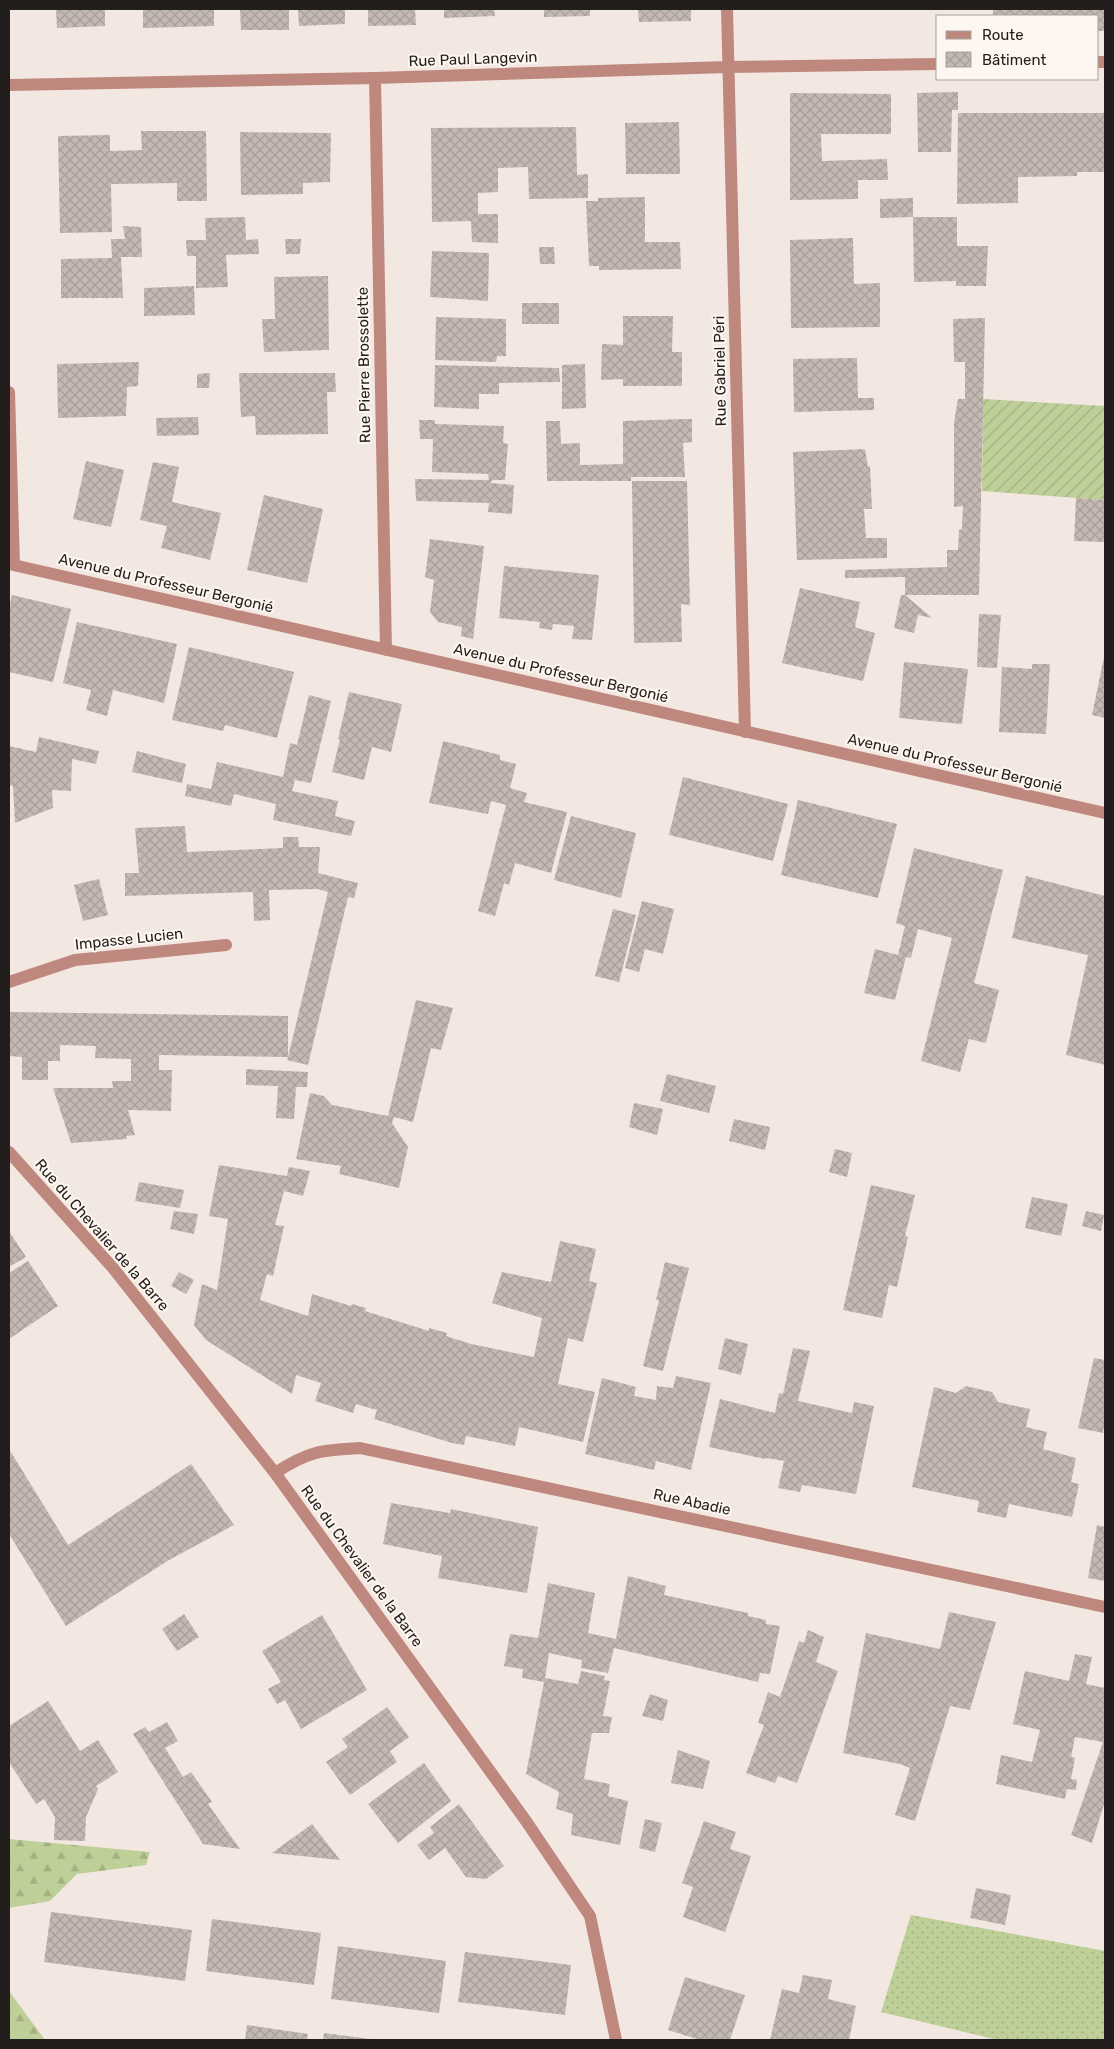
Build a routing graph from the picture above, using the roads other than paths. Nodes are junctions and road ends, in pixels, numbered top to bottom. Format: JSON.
{"nodes":[{"id":1,"x":727,"y":9,"type":"edge"},
{"id":2,"x":936,"y":64,"type":"edge"},
{"id":3,"x":728,"y":67,"type":"junction"},
{"id":4,"x":375,"y":78,"type":"junction"},
{"id":5,"x":9,"y":85,"type":"edge"},
{"id":6,"x":9,"y":392,"type":"edge"},
{"id":7,"x":11,"y":565,"type":"edge"},
{"id":8,"x":386,"y":650,"type":"junction"},
{"id":9,"x":745,"y":732,"type":"junction"},
{"id":10,"x":1105,"y":813,"type":"edge"},
{"id":11,"x":226,"y":946,"type":"dead end"},
{"id":12,"x":9,"y":982,"type":"edge"},
{"id":13,"x":9,"y":1154,"type":"edge"},
{"id":14,"x":275,"y":1473,"type":"junction"},
{"id":15,"x":1105,"y":1608,"type":"edge"},
{"id":16,"x":616,"y":2040,"type":"edge"}],
"edges":[{"from":1,"to":3,"type":"street","name":"Rue Gabriel Péri"},
{"from":2,"to":3,"type":"street","name":"Rue Paul Langevin"},
{"from":3,"to":4,"type":"street","name":"Rue Paul Langevin"},
{"from":3,"to":9,"type":"street","name":"Rue Gabriel Péri"},
{"from":4,"to":5,"type":"street","name":"Rue Paul Langevin"},
{"from":4,"to":8,"type":"street","name":"Rue Pierre Brossolette"},
{"from":6,"to":7,"type":"street"},
{"from":7,"to":8,"type":"street","name":"Avenue du Professeur Bergonié"},
{"from":8,"to":9,"type":"street","name":"Avenue du Professeur Bergonié"},
{"from":9,"to":10,"type":"street","name":"Avenue du Professeur Bergonié"},
{"from":11,"to":12,"type":"street","name":"Impasse Lucien"},
{"from":13,"to":14,"type":"street","name":"Rue du Chevalier de la Barre"},
{"from":14,"to":15,"type":"street","name":"Rue Abadie"},
{"from":14,"to":16,"type":"street","name":"Rue du Chevalier de la Barre"}]}
